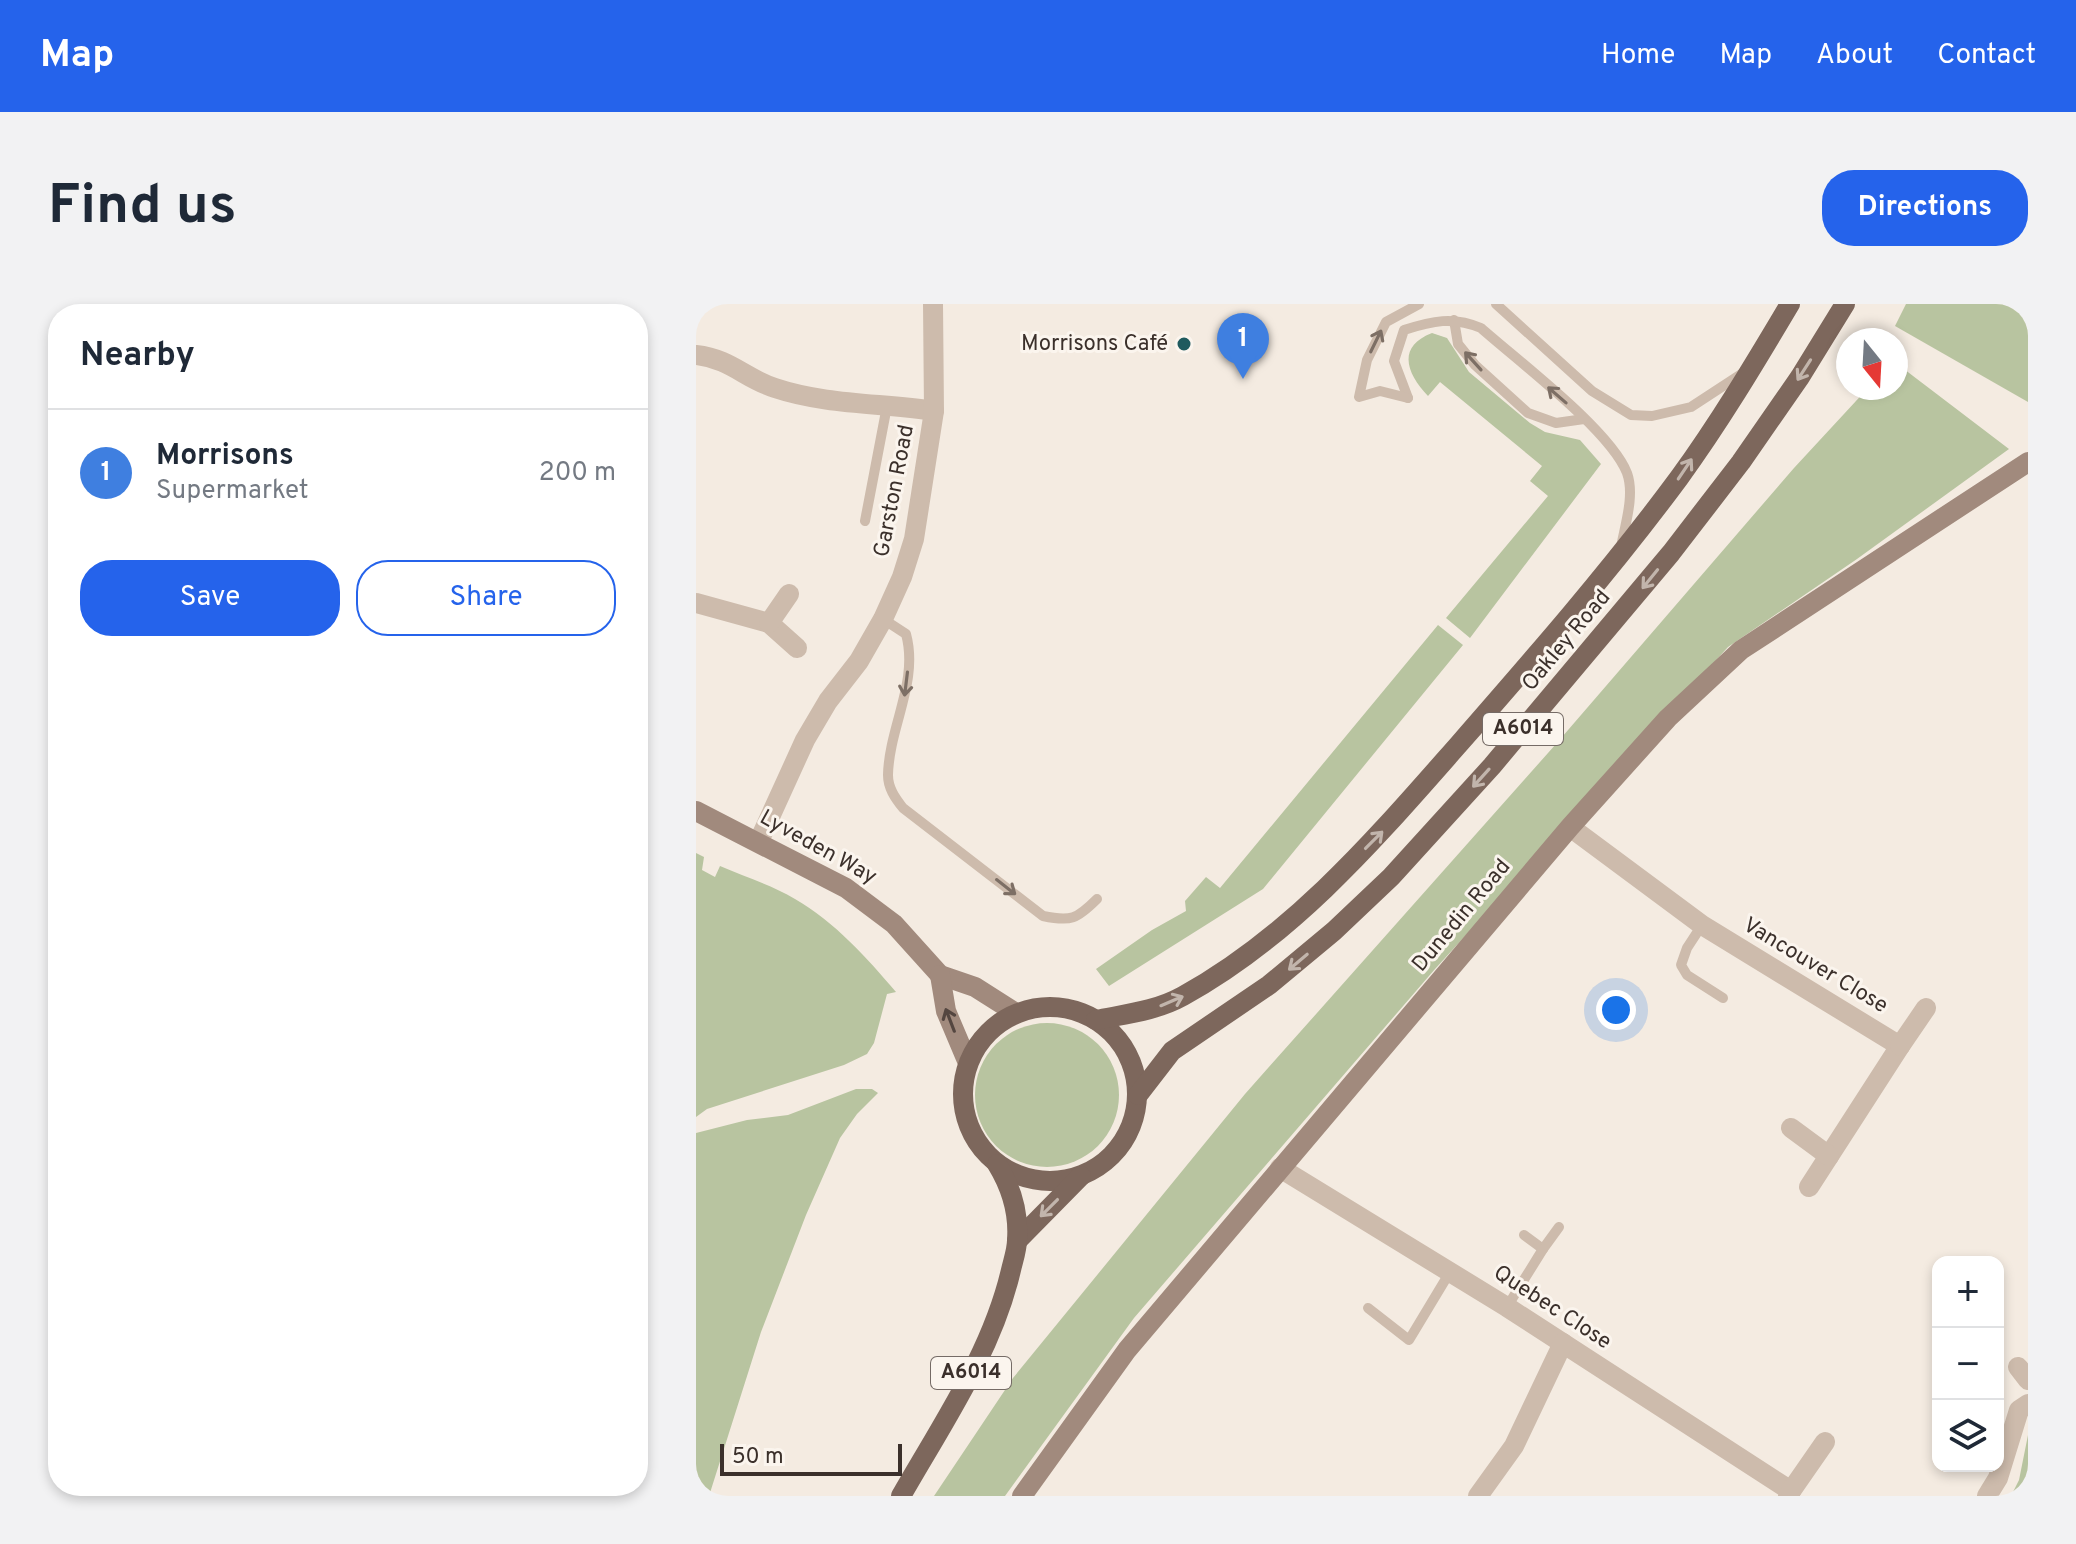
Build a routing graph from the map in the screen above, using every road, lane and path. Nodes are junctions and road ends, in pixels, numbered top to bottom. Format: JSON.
{"nodes":[{"id":1,"x":933,"y":304,"type":"edge"},
{"id":2,"x":1419,"y":304,"type":"edge"},
{"id":3,"x":1496,"y":304,"type":"edge"},
{"id":4,"x":1790,"y":304,"type":"edge"},
{"id":5,"x":1845,"y":304,"type":"edge"},
{"id":6,"x":1454,"y":320,"type":"junction"},
{"id":7,"x":696,"y":355,"type":"edge"},
{"id":8,"x":1751,"y":368,"type":"junction"},
{"id":9,"x":887,"y":404,"type":"junction"},
{"id":10,"x":934,"y":411,"type":"junction"},
{"id":11,"x":1584,"y":419,"type":"junction"},
{"id":12,"x":2028,"y":462,"type":"edge"},
{"id":13,"x":865,"y":521,"type":"dead end"},
{"id":14,"x":1619,"y":557,"type":"junction"},
{"id":15,"x":789,"y":594,"type":"dead end"},
{"id":16,"x":696,"y":603,"type":"edge"},
{"id":17,"x":883,"y":619,"type":"junction"},
{"id":18,"x":769,"y":623,"type":"junction"},
{"id":19,"x":797,"y":648,"type":"dead end"},
{"id":20,"x":696,"y":811,"type":"edge"},
{"id":21,"x":1570,"y":827,"type":"junction"},
{"id":22,"x":759,"y":841,"type":"junction"},
{"id":23,"x":1097,"y":899,"type":"dead end"},
{"id":24,"x":1702,"y":925,"type":"junction"},
{"id":25,"x":940,"y":975,"type":"junction"},
{"id":26,"x":1723,"y":998,"type":"dead end"},
{"id":27,"x":1926,"y":1008,"type":"dead end"},
{"id":28,"x":1016,"y":1013,"type":"junction"},
{"id":29,"x":1096,"y":1020,"type":"junction"},
{"id":30,"x":1900,"y":1046,"type":"junction"},
{"id":31,"x":968,"y":1063,"type":"junction"},
{"id":32,"x":1138,"y":1095,"type":"junction"},
{"id":33,"x":1791,"y":1128,"type":"dead end"},
{"id":34,"x":1829,"y":1156,"type":"junction"},
{"id":35,"x":997,"y":1164,"type":"junction"},
{"id":36,"x":1280,"y":1168,"type":"junction"},
{"id":37,"x":1081,"y":1176,"type":"junction"},
{"id":38,"x":1809,"y":1187,"type":"dead end"},
{"id":39,"x":1559,"y":1227,"type":"dead end"},
{"id":40,"x":1524,"y":1235,"type":"dead end"},
{"id":41,"x":1017,"y":1241,"type":"junction"},
{"id":42,"x":1543,"y":1249,"type":"junction"},
{"id":43,"x":1450,"y":1272,"type":"junction"},
{"id":44,"x":1507,"y":1307,"type":"junction"},
{"id":45,"x":1368,"y":1308,"type":"dead end"},
{"id":46,"x":1563,"y":1343,"type":"junction"},
{"id":47,"x":2028,"y":1404,"type":"edge"},
{"id":48,"x":1825,"y":1442,"type":"dead end"},
{"id":49,"x":1486,"y":1493,"type":"edge"},
{"id":50,"x":1789,"y":1494,"type":"edge"},
{"id":51,"x":901,"y":1496,"type":"edge"},
{"id":52,"x":1022,"y":1496,"type":"edge"},
{"id":53,"x":1987,"y":1496,"type":"edge"}],
"edges":[{"from":1,"to":10,"type":"street","name":"Garston Road"},
{"from":6,"to":2,"type":"lane","one_way":true},
{"from":3,"to":8,"type":"lane"},
{"from":4,"to":8,"type":"main road","name":"Oakley Road","number":"A6014"},
{"from":5,"to":32,"type":"main road","name":"Oakley Road","number":"A6014","one_way":true},
{"from":11,"to":6,"type":"lane","one_way":true},
{"from":11,"to":6,"type":"lane","one_way":true},
{"from":7,"to":9,"type":"street"},
{"from":14,"to":8,"type":"main road","name":"Oakley Road","number":"A6014","one_way":true},
{"from":9,"to":10,"type":"street"},
{"from":9,"to":13,"type":"lane"},
{"from":10,"to":17,"type":"street","name":"Garston Road"},
{"from":11,"to":14,"type":"lane"},
{"from":12,"to":21,"type":"street","name":"Dunedin Road"},
{"from":29,"to":14,"type":"main road","name":"Oakley Road","number":"A6014","one_way":true},
{"from":15,"to":18,"type":"street"},
{"from":16,"to":18,"type":"street"},
{"from":17,"to":22,"type":"street","name":"Garston Road"},
{"from":17,"to":23,"type":"lane","one_way":true},
{"from":18,"to":19,"type":"street"},
{"from":20,"to":22,"type":"street","name":"Lyveden Way"},
{"from":21,"to":24,"type":"street","name":"Vancouver Close"},
{"from":21,"to":36,"type":"street","name":"Dunedin Road"},
{"from":22,"to":25,"type":"street","name":"Lyveden Way"},
{"from":24,"to":26,"type":"lane"},
{"from":24,"to":30,"type":"street","name":"Vancouver Close"},
{"from":25,"to":28,"type":"street","name":"Lyveden Way"},
{"from":31,"to":25,"type":"street","one_way":true},
{"from":27,"to":30,"type":"street"},
{"from":28,"to":29,"type":"main road"},
{"from":28,"to":31,"type":"main road"},
{"from":29,"to":32,"type":"main road"},
{"from":30,"to":34,"type":"street"},
{"from":31,"to":35,"type":"main road"},
{"from":32,"to":37,"type":"main road"},
{"from":33,"to":34,"type":"street"},
{"from":34,"to":38,"type":"street"},
{"from":35,"to":37,"type":"main road"},
{"from":35,"to":41,"type":"main road"},
{"from":36,"to":43,"type":"street","name":"Quebec Close"},
{"from":36,"to":52,"type":"street","name":"Dunedin Road"},
{"from":37,"to":41,"type":"main road","one_way":true},
{"from":39,"to":42,"type":"lane"},
{"from":40,"to":42,"type":"lane"},
{"from":41,"to":51,"type":"main road","number":"A6014"},
{"from":42,"to":44,"type":"lane"},
{"from":43,"to":44,"type":"street","name":"Quebec Close"},
{"from":43,"to":45,"type":"lane"},
{"from":44,"to":46,"type":"street","name":"Quebec Close"},
{"from":46,"to":49,"type":"street"},
{"from":46,"to":50,"type":"street","name":"Quebec Close"},
{"from":47,"to":53,"type":"street"},
{"from":48,"to":50,"type":"street"}]}
